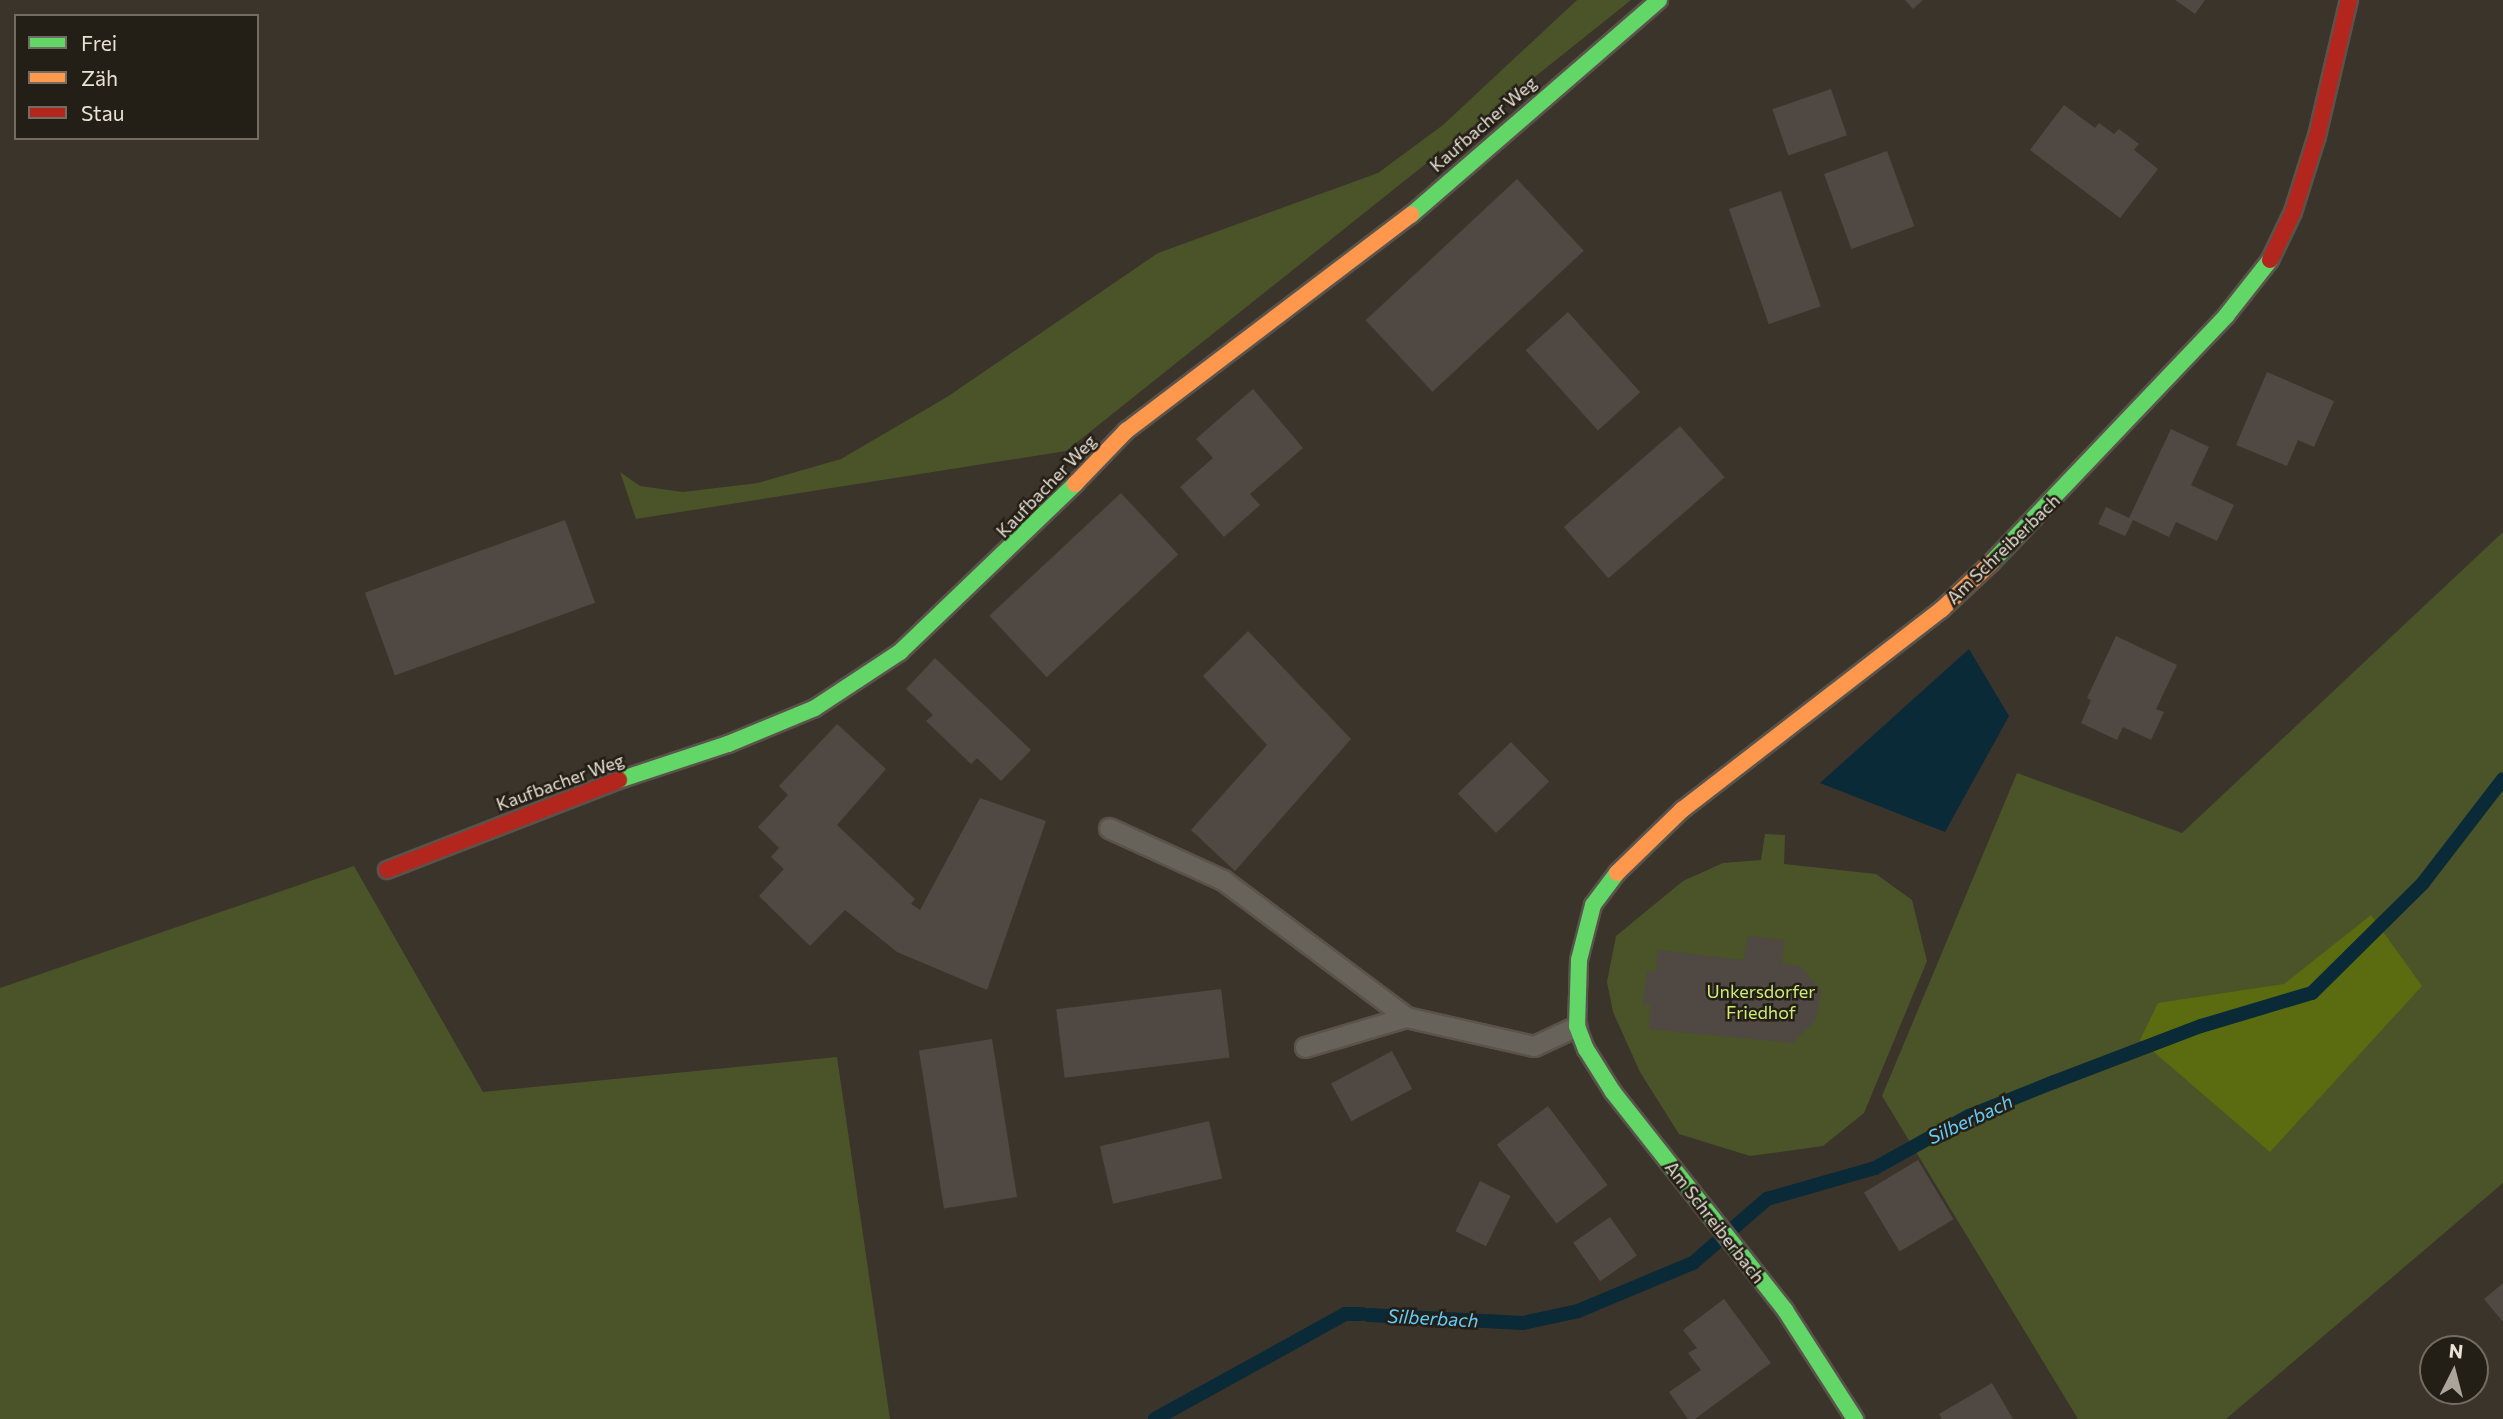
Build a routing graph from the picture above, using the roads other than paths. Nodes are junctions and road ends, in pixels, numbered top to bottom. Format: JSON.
{"nodes":[{"id":1,"x":1659,"y":0,"type":"edge"},
{"id":2,"x":2349,"y":0,"type":"edge"},
{"id":3,"x":1109,"y":828,"type":"dead end"},
{"id":4,"x":387,"y":870,"type":"dead end"},
{"id":5,"x":1406,"y":1017,"type":"junction"},
{"id":6,"x":1577,"y":1026,"type":"junction"},
{"id":7,"x":1305,"y":1047,"type":"dead end"},
{"id":8,"x":1855,"y":1419,"type":"edge"}],
"edges":[{"from":1,"to":4,"type":"street","name":"Kaufbacher Weg"},
{"from":2,"to":6,"type":"street","name":"Am Schreiberbach"},
{"from":3,"to":5,"type":"lane"},
{"from":5,"to":6,"type":"lane"},
{"from":5,"to":7,"type":"lane"},
{"from":6,"to":8,"type":"street","name":"Am Schreiberbach"}]}
